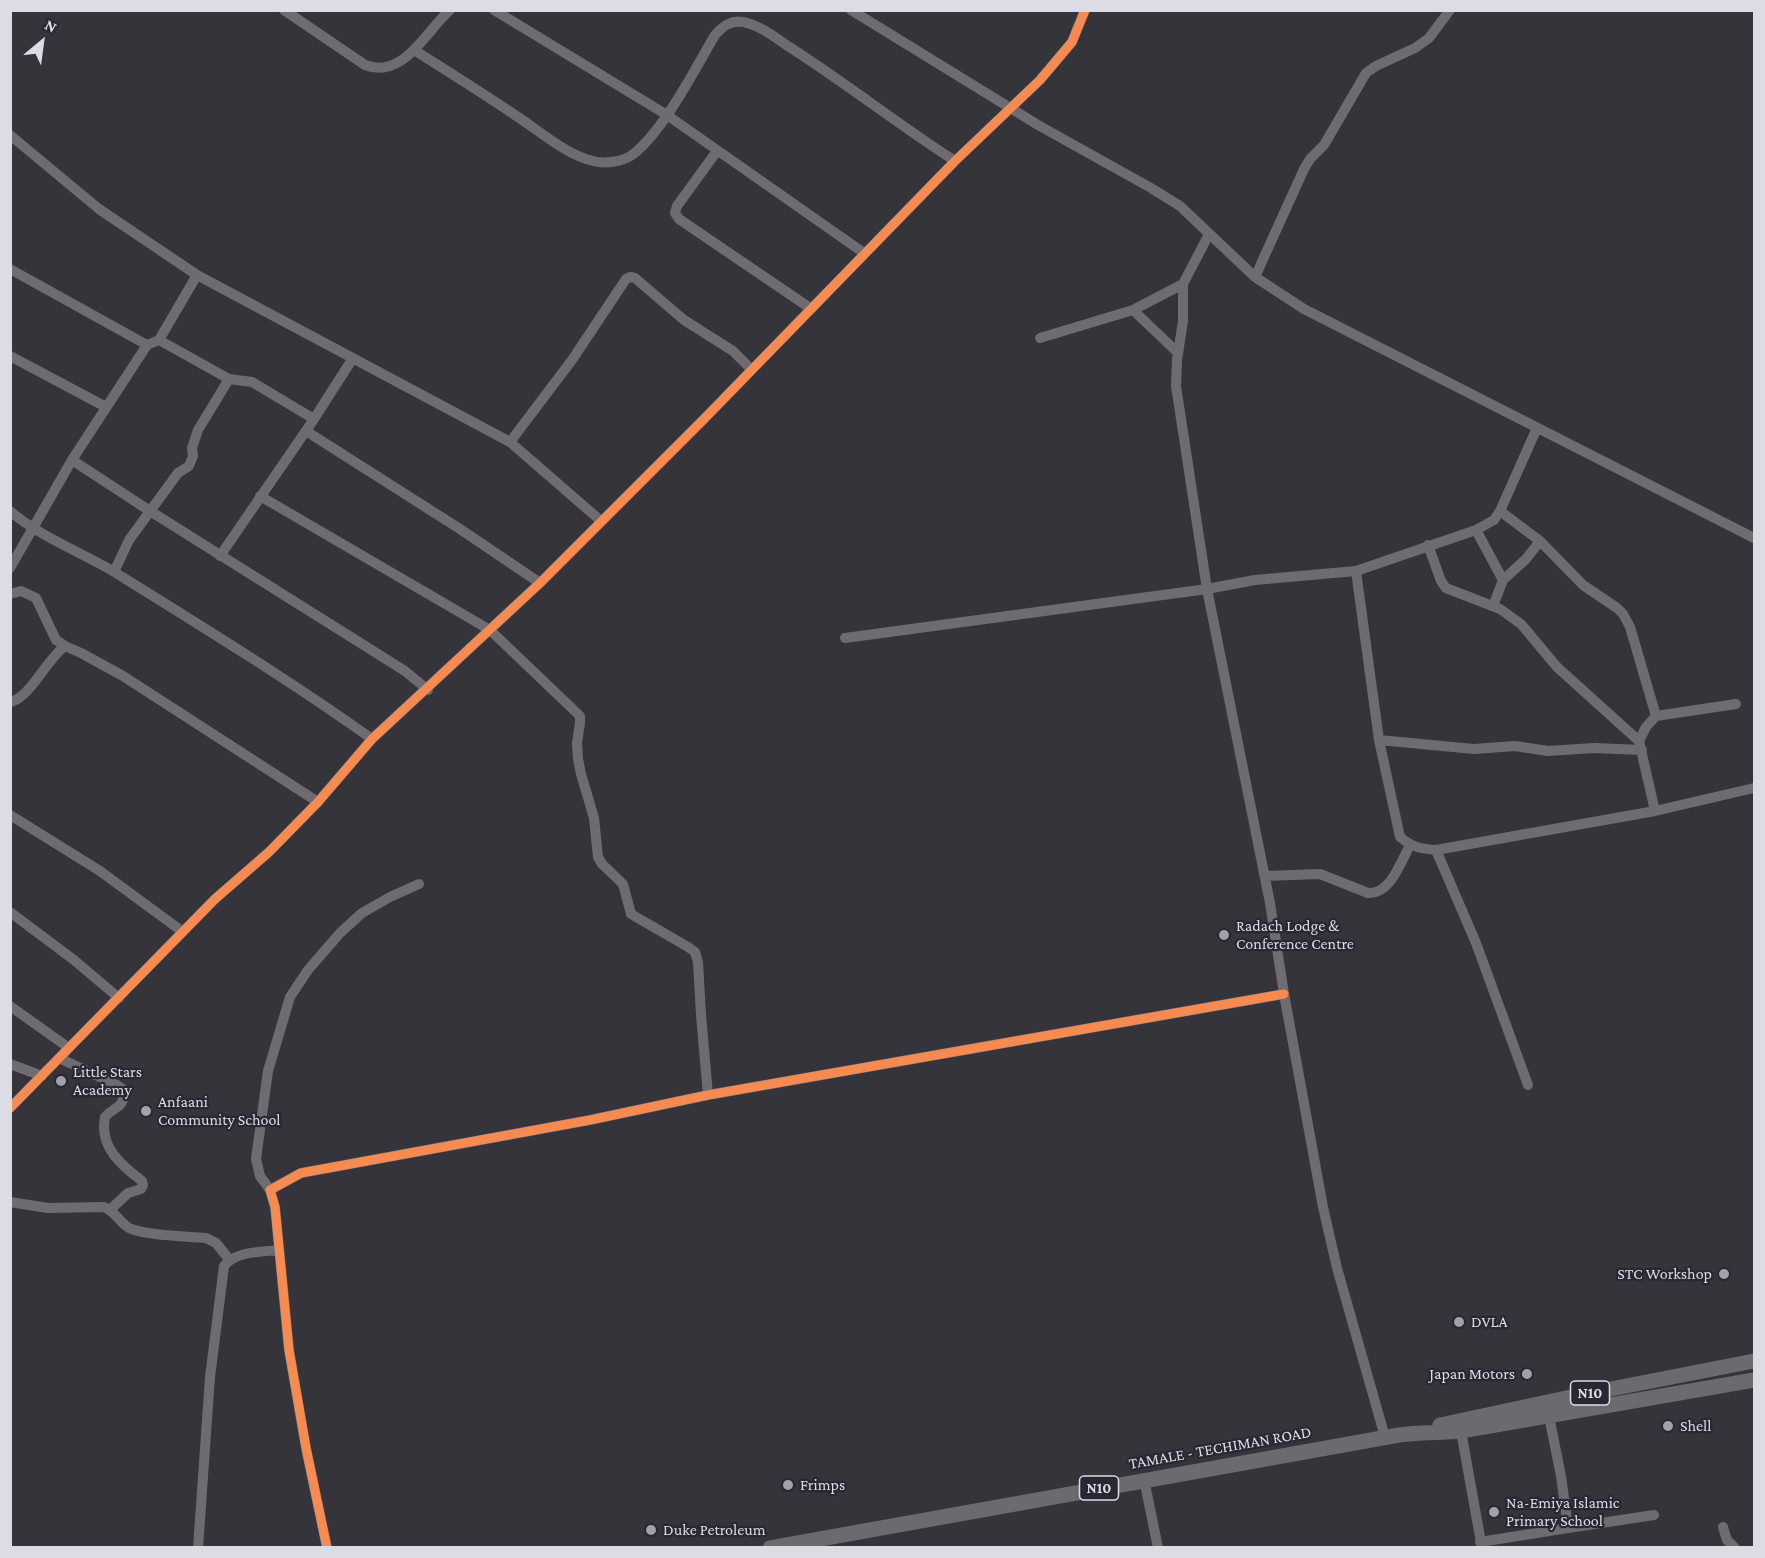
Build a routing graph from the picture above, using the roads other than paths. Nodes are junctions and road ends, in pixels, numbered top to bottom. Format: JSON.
{"nodes":[{"id":1,"x":284,"y":10,"type":"edge"},
{"id":2,"x":450,"y":10,"type":"edge"},
{"id":3,"x":494,"y":10,"type":"edge"},
{"id":4,"x":851,"y":10,"type":"edge"},
{"id":5,"x":1085,"y":10,"type":"edge"},
{"id":6,"x":1450,"y":10,"type":"edge"},
{"id":7,"x":414,"y":50,"type":"junction"},
{"id":8,"x":1011,"y":108,"type":"junction"},
{"id":9,"x":667,"y":115,"type":"junction"},
{"id":10,"x":10,"y":135,"type":"edge"},
{"id":11,"x":717,"y":151,"type":"junction"},
{"id":12,"x":955,"y":160,"type":"junction"},
{"id":13,"x":1208,"y":236,"type":"junction"},
{"id":14,"x":864,"y":253,"type":"junction"},
{"id":15,"x":10,"y":269,"type":"edge"},
{"id":16,"x":197,"y":275,"type":"junction"},
{"id":17,"x":1255,"y":278,"type":"junction"},
{"id":18,"x":1182,"y":284,"type":"junction"},
{"id":19,"x":810,"y":308,"type":"junction"},
{"id":20,"x":1133,"y":310,"type":"junction"},
{"id":21,"x":1040,"y":338,"type":"dead end"},
{"id":22,"x":159,"y":340,"type":"junction"},
{"id":23,"x":147,"y":345,"type":"junction"},
{"id":24,"x":1178,"y":352,"type":"junction"},
{"id":25,"x":353,"y":358,"type":"junction"},
{"id":26,"x":12,"y":361,"type":"edge"},
{"id":27,"x":751,"y":369,"type":"junction"},
{"id":28,"x":229,"y":380,"type":"junction"},
{"id":29,"x":106,"y":407,"type":"junction"},
{"id":30,"x":314,"y":420,"type":"junction"},
{"id":31,"x":1537,"y":428,"type":"junction"},
{"id":32,"x":306,"y":431,"type":"junction"},
{"id":33,"x":510,"y":442,"type":"junction"},
{"id":34,"x":72,"y":460,"type":"junction"},
{"id":35,"x":260,"y":496,"type":"junction"},
{"id":36,"x":10,"y":511,"type":"edge"},
{"id":37,"x":1500,"y":511,"type":"junction"},
{"id":38,"x":150,"y":512,"type":"junction"},
{"id":39,"x":601,"y":521,"type":"junction"},
{"id":40,"x":35,"y":528,"type":"junction"},
{"id":41,"x":1476,"y":530,"type":"junction"},
{"id":42,"x":1755,"y":538,"type":"edge"},
{"id":43,"x":1540,"y":541,"type":"junction"},
{"id":44,"x":1428,"y":545,"type":"junction"},
{"id":45,"x":220,"y":556,"type":"junction"},
{"id":46,"x":10,"y":568,"type":"edge"},
{"id":47,"x":1356,"y":571,"type":"junction"},
{"id":48,"x":114,"y":572,"type":"junction"},
{"id":49,"x":1503,"y":580,"type":"junction"},
{"id":50,"x":540,"y":583,"type":"junction"},
{"id":51,"x":1207,"y":589,"type":"junction"},
{"id":52,"x":10,"y":594,"type":"edge"},
{"id":53,"x":1493,"y":606,"type":"junction"},
{"id":54,"x":490,"y":630,"type":"junction"},
{"id":55,"x":845,"y":638,"type":"dead end"},
{"id":56,"x":65,"y":646,"type":"junction"},
{"id":57,"x":428,"y":690,"type":"junction"},
{"id":58,"x":10,"y":702,"type":"edge"},
{"id":59,"x":1736,"y":704,"type":"dead end"},
{"id":60,"x":1656,"y":716,"type":"junction"},
{"id":61,"x":372,"y":740,"type":"junction"},
{"id":62,"x":1379,"y":740,"type":"junction"},
{"id":63,"x":1640,"y":745,"type":"junction"},
{"id":64,"x":1755,"y":788,"type":"edge"},
{"id":65,"x":318,"y":802,"type":"junction"},
{"id":66,"x":1655,"y":811,"type":"junction"},
{"id":67,"x":10,"y":815,"type":"edge"},
{"id":68,"x":1410,"y":845,"type":"junction"},
{"id":69,"x":1436,"y":850,"type":"junction"},
{"id":70,"x":1265,"y":876,"type":"junction"},
{"id":71,"x":419,"y":884,"type":"dead end"},
{"id":72,"x":10,"y":912,"type":"edge"},
{"id":73,"x":183,"y":932,"type":"junction"},
{"id":74,"x":1284,"y":994,"type":"junction"},
{"id":75,"x":119,"y":998,"type":"junction"},
{"id":76,"x":10,"y":1006,"type":"edge"},
{"id":77,"x":69,"y":1048,"type":"junction"},
{"id":78,"x":59,"y":1058,"type":"junction"},
{"id":79,"x":10,"y":1064,"type":"edge"},
{"id":80,"x":42,"y":1076,"type":"junction"},
{"id":81,"x":1528,"y":1085,"type":"dead end"},
{"id":82,"x":708,"y":1095,"type":"junction"},
{"id":83,"x":10,"y":1108,"type":"edge"},
{"id":84,"x":270,"y":1190,"type":"junction"},
{"id":85,"x":10,"y":1202,"type":"edge"},
{"id":86,"x":111,"y":1209,"type":"junction"},
{"id":87,"x":279,"y":1250,"type":"junction"},
{"id":88,"x":229,"y":1259,"type":"junction"},
{"id":89,"x":1755,"y":1361,"type":"edge"},
{"id":90,"x":1755,"y":1380,"type":"edge"},
{"id":91,"x":1601,"y":1390,"type":"junction"},
{"id":92,"x":1603,"y":1407,"type":"junction"},
{"id":93,"x":1549,"y":1416,"type":"junction"},
{"id":94,"x":1427,"y":1431,"type":"junction"},
{"id":95,"x":1461,"y":1431,"type":"junction"},
{"id":96,"x":1385,"y":1437,"type":"junction"},
{"id":97,"x":1144,"y":1479,"type":"junction"},
{"id":98,"x":1654,"y":1515,"type":"dead end"},
{"id":99,"x":1723,"y":1527,"type":"dead end"},
{"id":100,"x":1568,"y":1528,"type":"junction"},
{"id":101,"x":1481,"y":1545,"type":"edge"},
{"id":102,"x":198,"y":1548,"type":"edge"},
{"id":103,"x":327,"y":1548,"type":"edge"},
{"id":104,"x":771,"y":1548,"type":"edge"},
{"id":105,"x":1158,"y":1548,"type":"edge"},
{"id":106,"x":1735,"y":1548,"type":"edge"}],
"edges":[{"from":1,"to":7,"type":"street"},
{"from":2,"to":7,"type":"street"},
{"from":3,"to":9,"type":"street"},
{"from":4,"to":8,"type":"street"},
{"from":5,"to":8,"type":"street"},
{"from":6,"to":17,"type":"street"},
{"from":7,"to":9,"type":"street"},
{"from":8,"to":12,"type":"street"},
{"from":8,"to":13,"type":"street"},
{"from":9,"to":11,"type":"street"},
{"from":9,"to":12,"type":"street"},
{"from":10,"to":16,"type":"street"},
{"from":11,"to":14,"type":"street"},
{"from":11,"to":19,"type":"street"},
{"from":12,"to":14,"type":"street"},
{"from":13,"to":17,"type":"street"},
{"from":13,"to":18,"type":"street"},
{"from":14,"to":19,"type":"street"},
{"from":15,"to":23,"type":"street"},
{"from":16,"to":22,"type":"street"},
{"from":16,"to":25,"type":"street"},
{"from":17,"to":31,"type":"street"},
{"from":18,"to":20,"type":"street"},
{"from":18,"to":24,"type":"street"},
{"from":19,"to":27,"type":"street"},
{"from":20,"to":21,"type":"street"},
{"from":20,"to":24,"type":"street"},
{"from":22,"to":23,"type":"street"},
{"from":22,"to":28,"type":"street"},
{"from":23,"to":29,"type":"street"},
{"from":24,"to":51,"type":"street"},
{"from":25,"to":30,"type":"street"},
{"from":25,"to":33,"type":"street"},
{"from":26,"to":29,"type":"street"},
{"from":27,"to":33,"type":"street"},
{"from":27,"to":39,"type":"street"},
{"from":28,"to":30,"type":"street"},
{"from":28,"to":38,"type":"street"},
{"from":29,"to":34,"type":"street"},
{"from":30,"to":32,"type":"street"},
{"from":31,"to":37,"type":"street"},
{"from":31,"to":42,"type":"street"},
{"from":32,"to":35,"type":"street"},
{"from":32,"to":50,"type":"street"},
{"from":33,"to":39,"type":"street"},
{"from":34,"to":38,"type":"street"},
{"from":34,"to":40,"type":"street"},
{"from":35,"to":45,"type":"street"},
{"from":35,"to":54,"type":"street"},
{"from":36,"to":40,"type":"street"},
{"from":37,"to":41,"type":"street"},
{"from":37,"to":43,"type":"street"},
{"from":38,"to":45,"type":"street"},
{"from":38,"to":48,"type":"street"},
{"from":39,"to":50,"type":"street"},
{"from":40,"to":46,"type":"street"},
{"from":40,"to":48,"type":"street"},
{"from":41,"to":44,"type":"street"},
{"from":41,"to":49,"type":"street"},
{"from":43,"to":49,"type":"street"},
{"from":43,"to":60,"type":"street"},
{"from":44,"to":47,"type":"street"},
{"from":44,"to":53,"type":"street"},
{"from":45,"to":57,"type":"street"},
{"from":47,"to":51,"type":"street"},
{"from":47,"to":62,"type":"street"},
{"from":48,"to":61,"type":"street"},
{"from":49,"to":53,"type":"street"},
{"from":50,"to":54,"type":"street"},
{"from":51,"to":55,"type":"street"},
{"from":51,"to":70,"type":"street"},
{"from":52,"to":56,"type":"street"},
{"from":53,"to":63,"type":"street"},
{"from":54,"to":57,"type":"street"},
{"from":54,"to":82,"type":"street"},
{"from":56,"to":58,"type":"street"},
{"from":56,"to":65,"type":"street"},
{"from":57,"to":61,"type":"street"},
{"from":59,"to":60,"type":"street"},
{"from":60,"to":63,"type":"street"},
{"from":61,"to":65,"type":"street"},
{"from":62,"to":63,"type":"street"},
{"from":62,"to":68,"type":"street"},
{"from":63,"to":66,"type":"street"},
{"from":64,"to":66,"type":"street"},
{"from":65,"to":73,"type":"street"},
{"from":66,"to":69,"type":"street"},
{"from":67,"to":73,"type":"street"},
{"from":68,"to":69,"type":"street"},
{"from":68,"to":70,"type":"street"},
{"from":69,"to":81,"type":"street"},
{"from":70,"to":74,"type":"street"},
{"from":71,"to":84,"type":"street"},
{"from":72,"to":75,"type":"street"},
{"from":73,"to":75,"type":"street"},
{"from":74,"to":82,"type":"street"},
{"from":74,"to":96,"type":"street"},
{"from":75,"to":77,"type":"street"},
{"from":76,"to":77,"type":"street"},
{"from":77,"to":78,"type":"street"},
{"from":78,"to":80,"type":"street"},
{"from":78,"to":86,"type":"street"},
{"from":79,"to":80,"type":"street"},
{"from":80,"to":83,"type":"street"},
{"from":82,"to":84,"type":"street"},
{"from":84,"to":87,"type":"street"},
{"from":85,"to":86,"type":"street"},
{"from":86,"to":88,"type":"street"},
{"from":87,"to":88,"type":"street"},
{"from":87,"to":103,"type":"street"},
{"from":88,"to":102,"type":"street"},
{"from":89,"to":91,"type":"highway","number":"N10"},
{"from":90,"to":92,"type":"highway","number":"N10"},
{"from":91,"to":92,"type":"highway"},
{"from":91,"to":94,"type":"highway","number":"N10"},
{"from":92,"to":93,"type":"highway","number":"N10"},
{"from":93,"to":95,"type":"highway","number":"N10"},
{"from":93,"to":100,"type":"street"},
{"from":94,"to":95,"type":"highway","number":"N10"},
{"from":94,"to":96,"type":"highway","name":"TAMALE - TECHIMAN ROAD","number":"N10"},
{"from":95,"to":101,"type":"street"},
{"from":96,"to":97,"type":"highway","name":"TAMALE - TECHIMAN ROAD","number":"N10"},
{"from":97,"to":104,"type":"highway","name":"TAMALE - TECHIMAN ROAD","number":"N10"},
{"from":97,"to":105,"type":"street"},
{"from":98,"to":100,"type":"street"},
{"from":99,"to":106,"type":"street"},
{"from":100,"to":101,"type":"street"}]}
